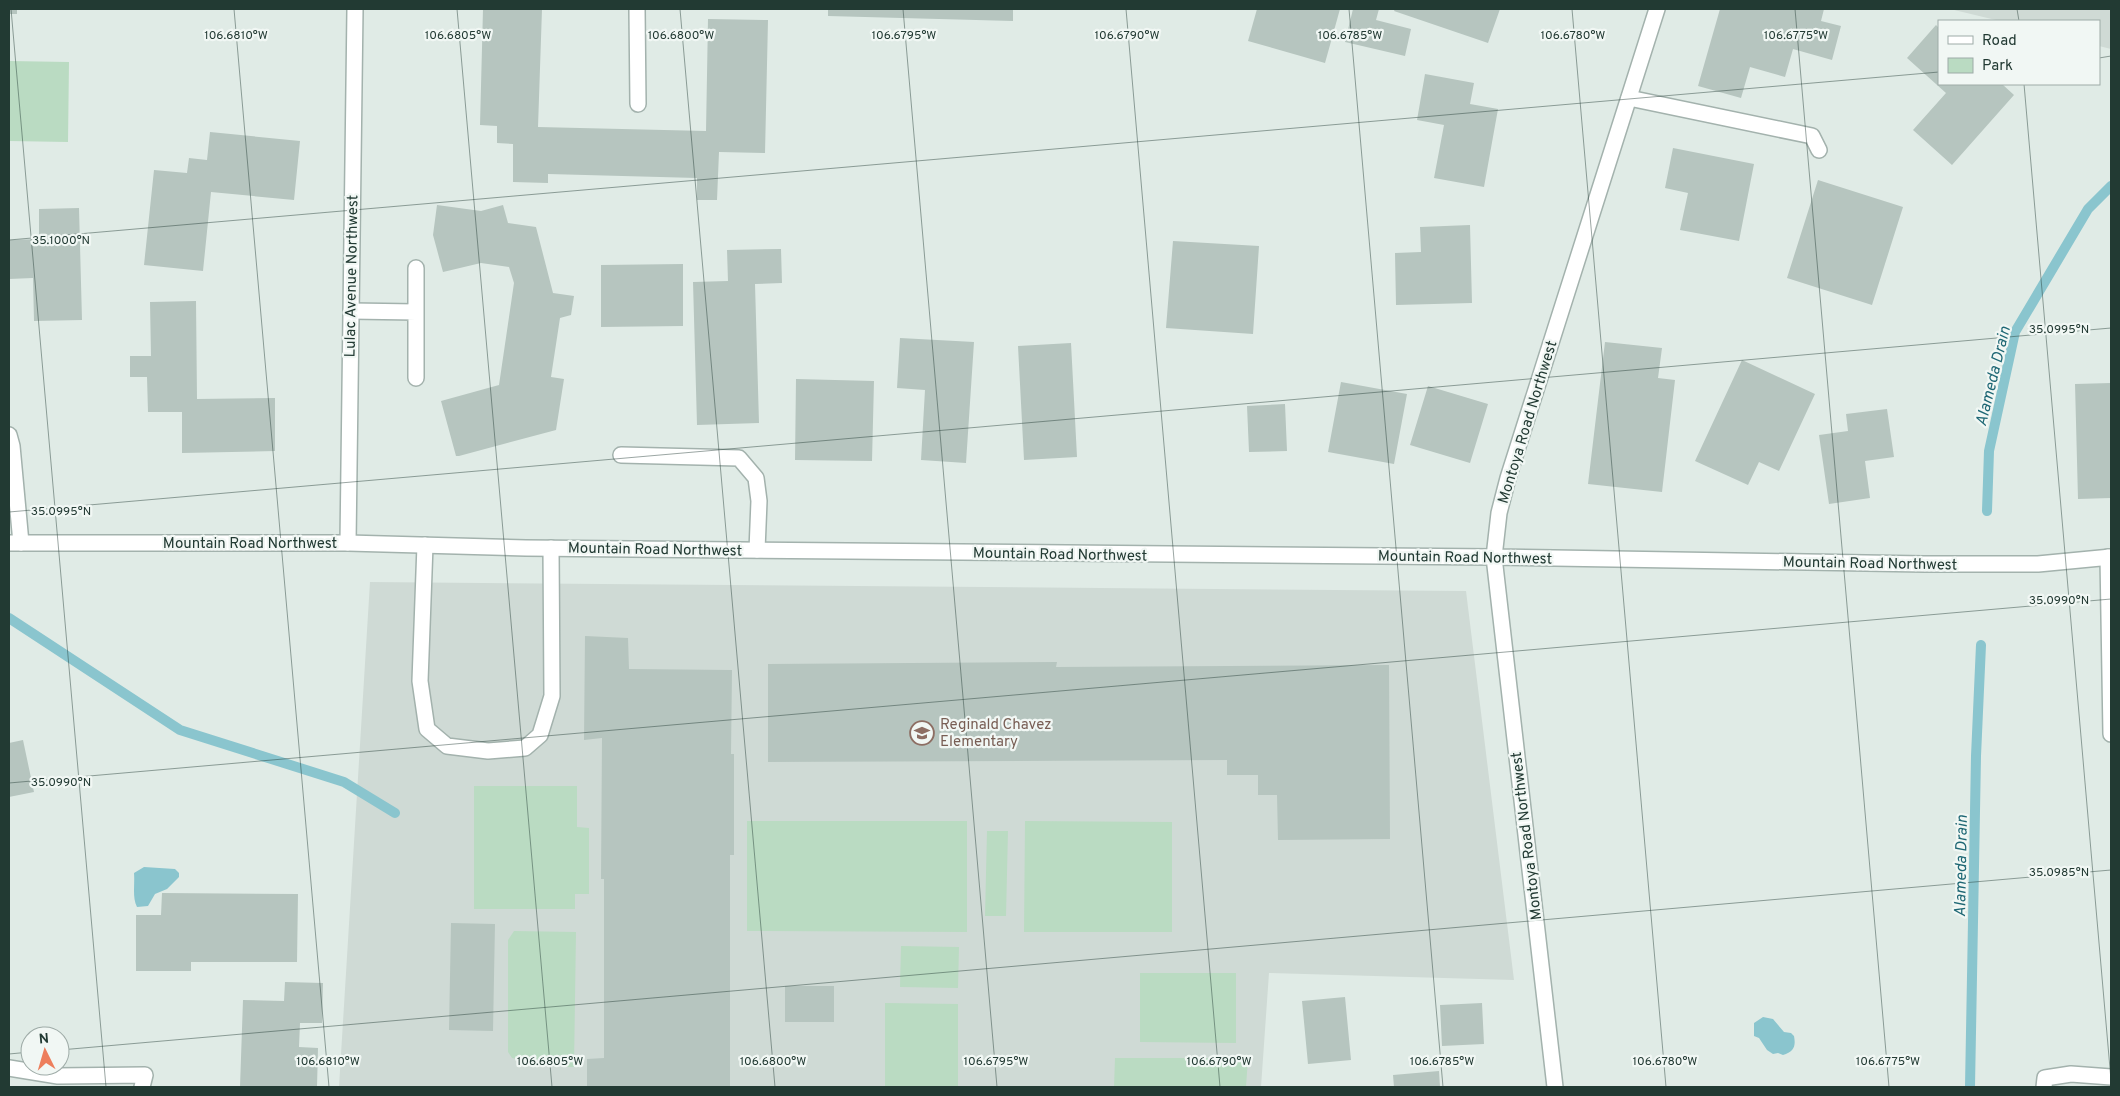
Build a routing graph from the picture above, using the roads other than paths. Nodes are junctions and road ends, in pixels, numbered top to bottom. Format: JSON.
{"nodes":[{"id":1,"x":355,"y":9,"type":"edge"},
{"id":2,"x":638,"y":9,"type":"edge"},
{"id":3,"x":1657,"y":9,"type":"edge"},
{"id":4,"x":1629,"y":98,"type":"junction"},
{"id":5,"x":638,"y":104,"type":"dead end"},
{"id":6,"x":1818,"y":150,"type":"dead end"},
{"id":7,"x":416,"y":268,"type":"dead end"},
{"id":8,"x":351,"y":311,"type":"junction"},
{"id":9,"x":416,"y":312,"type":"junction"},
{"id":10,"x":416,"y":378,"type":"dead end"},
{"id":11,"x":9,"y":435,"type":"edge"},
{"id":12,"x":621,"y":455,"type":"dead end"},
{"id":13,"x":15,"y":543,"type":"edge"},
{"id":14,"x":348,"y":543,"type":"junction"},
{"id":15,"x":425,"y":545,"type":"junction"},
{"id":16,"x":551,"y":548,"type":"junction"},
{"id":17,"x":757,"y":550,"type":"junction"},
{"id":18,"x":1494,"y":557,"type":"junction"},
{"id":19,"x":2110,"y":557,"type":"edge"},
{"id":20,"x":2111,"y":734,"type":"edge"},
{"id":21,"x":9,"y":1068,"type":"edge"},
{"id":22,"x":2111,"y":1077,"type":"edge"},
{"id":23,"x":142,"y":1087,"type":"edge"},
{"id":24,"x":1555,"y":1087,"type":"edge"},
{"id":25,"x":2044,"y":1087,"type":"edge"}],
"edges":[{"from":1,"to":8,"type":"street","name":"Lulac Avenue Northwest"},
{"from":2,"to":5,"type":"street"},
{"from":3,"to":4,"type":"street","name":"Montoya Road Northwest"},
{"from":4,"to":6,"type":"street"},
{"from":4,"to":18,"type":"street","name":"Montoya Road Northwest"},
{"from":7,"to":9,"type":"street"},
{"from":8,"to":9,"type":"street"},
{"from":8,"to":14,"type":"street","name":"Lulac Avenue Northwest"},
{"from":9,"to":10,"type":"street"},
{"from":11,"to":13,"type":"street"},
{"from":12,"to":17,"type":"street"},
{"from":13,"to":14,"type":"street","name":"Mountain Road Northwest"},
{"from":14,"to":15,"type":"street","name":"Mountain Road Northwest"},
{"from":15,"to":16,"type":"street","name":"Mountain Road Northwest"},
{"from":15,"to":16,"type":"street"},
{"from":16,"to":17,"type":"street","name":"Mountain Road Northwest"},
{"from":17,"to":18,"type":"street","name":"Mountain Road Northwest"},
{"from":18,"to":19,"type":"street","name":"Mountain Road Northwest"},
{"from":18,"to":24,"type":"street","name":"Montoya Road Northwest"},
{"from":19,"to":20,"type":"street"},
{"from":21,"to":23,"type":"street"},
{"from":22,"to":25,"type":"street"}]}
